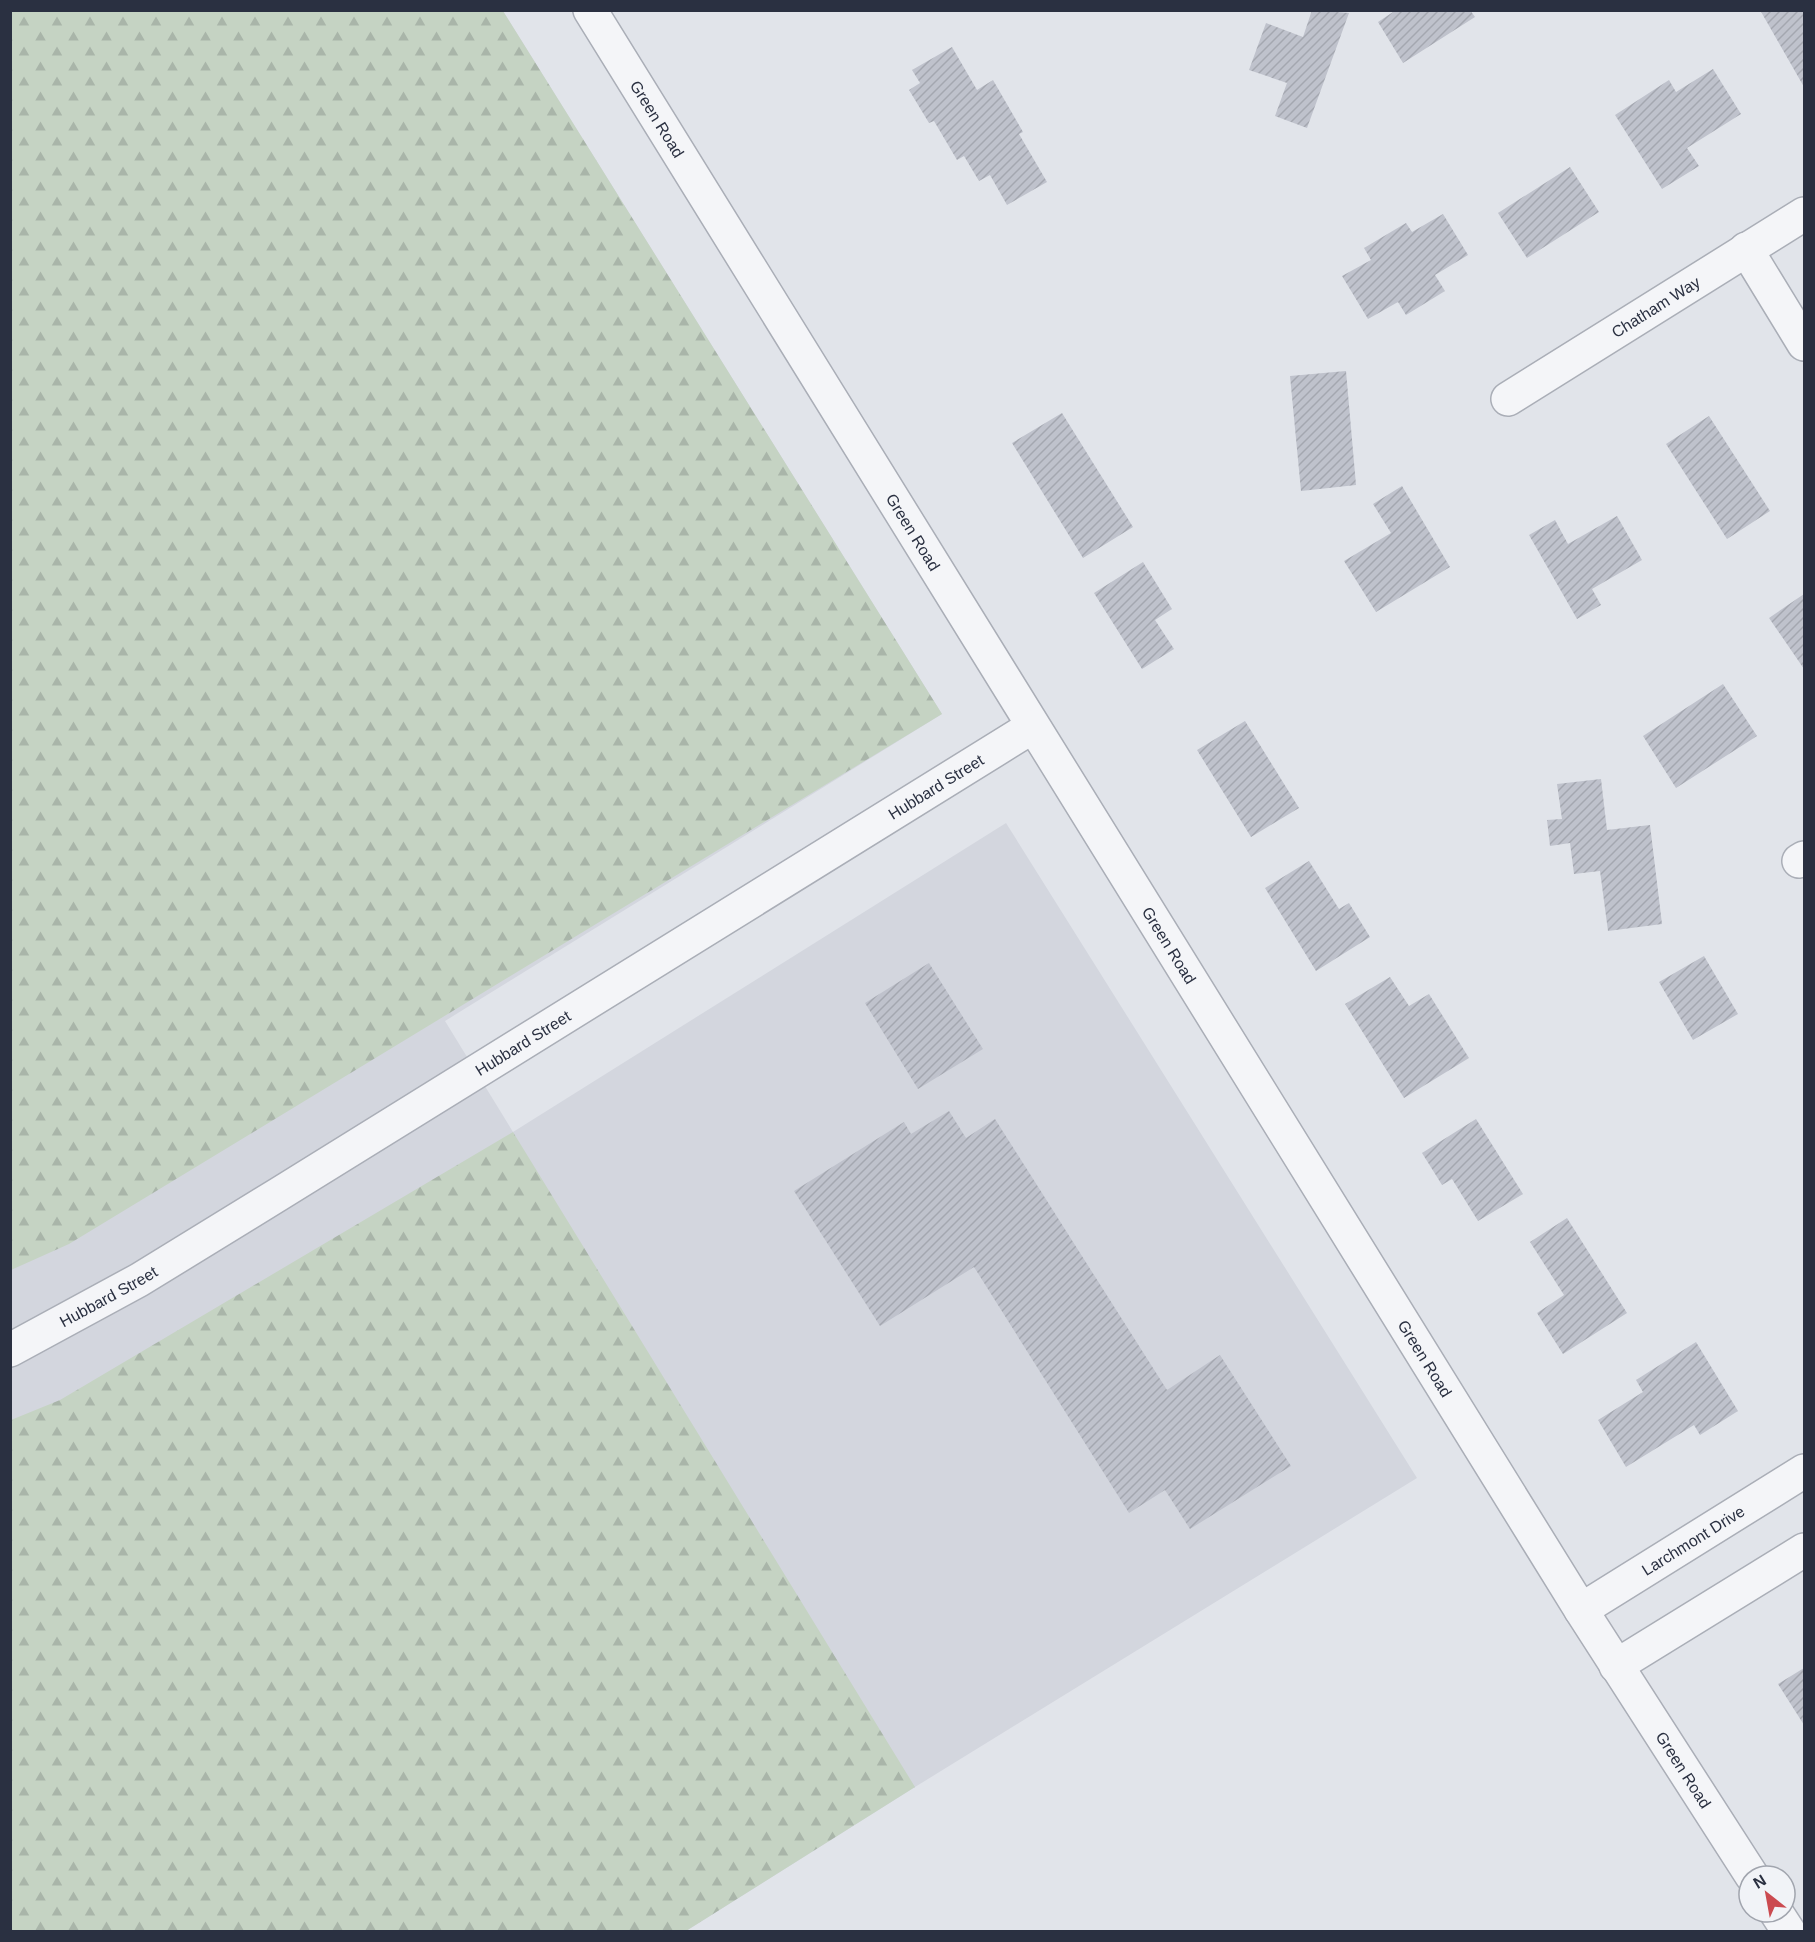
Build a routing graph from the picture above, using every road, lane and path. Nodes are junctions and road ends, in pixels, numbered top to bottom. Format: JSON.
{"nodes":[{"id":1,"x":590,"y":10,"type":"edge"},
{"id":2,"x":1804,"y":214,"type":"edge"},
{"id":3,"x":1746,"y":249,"type":"junction"},
{"id":4,"x":1804,"y":344,"type":"edge"},
{"id":5,"x":1508,"y":399,"type":"dead end"},
{"id":6,"x":1032,"y":727,"type":"junction"},
{"id":7,"x":10,"y":1350,"type":"edge"},
{"id":8,"x":1804,"y":1471,"type":"edge"},
{"id":9,"x":1804,"y":1550,"type":"edge"},
{"id":10,"x":1581,"y":1610,"type":"junction"},
{"id":11,"x":1616,"y":1666,"type":"junction"},
{"id":12,"x":1744,"y":1864,"type":"edge"}],
"edges":[{"from":1,"to":6,"type":"street","name":"Green Road"},
{"from":2,"to":3,"type":"street","name":"Chatham Way"},
{"from":3,"to":4,"type":"street"},
{"from":3,"to":5,"type":"street","name":"Chatham Way"},
{"from":6,"to":7,"type":"street","name":"Hubbard Street"},
{"from":6,"to":10,"type":"street","name":"Green Road"},
{"from":8,"to":10,"type":"street","name":"Larchmont Drive"},
{"from":9,"to":11,"type":"street"},
{"from":10,"to":11,"type":"street","name":"Green Road"},
{"from":11,"to":12,"type":"street","name":"Green Road"}]}
